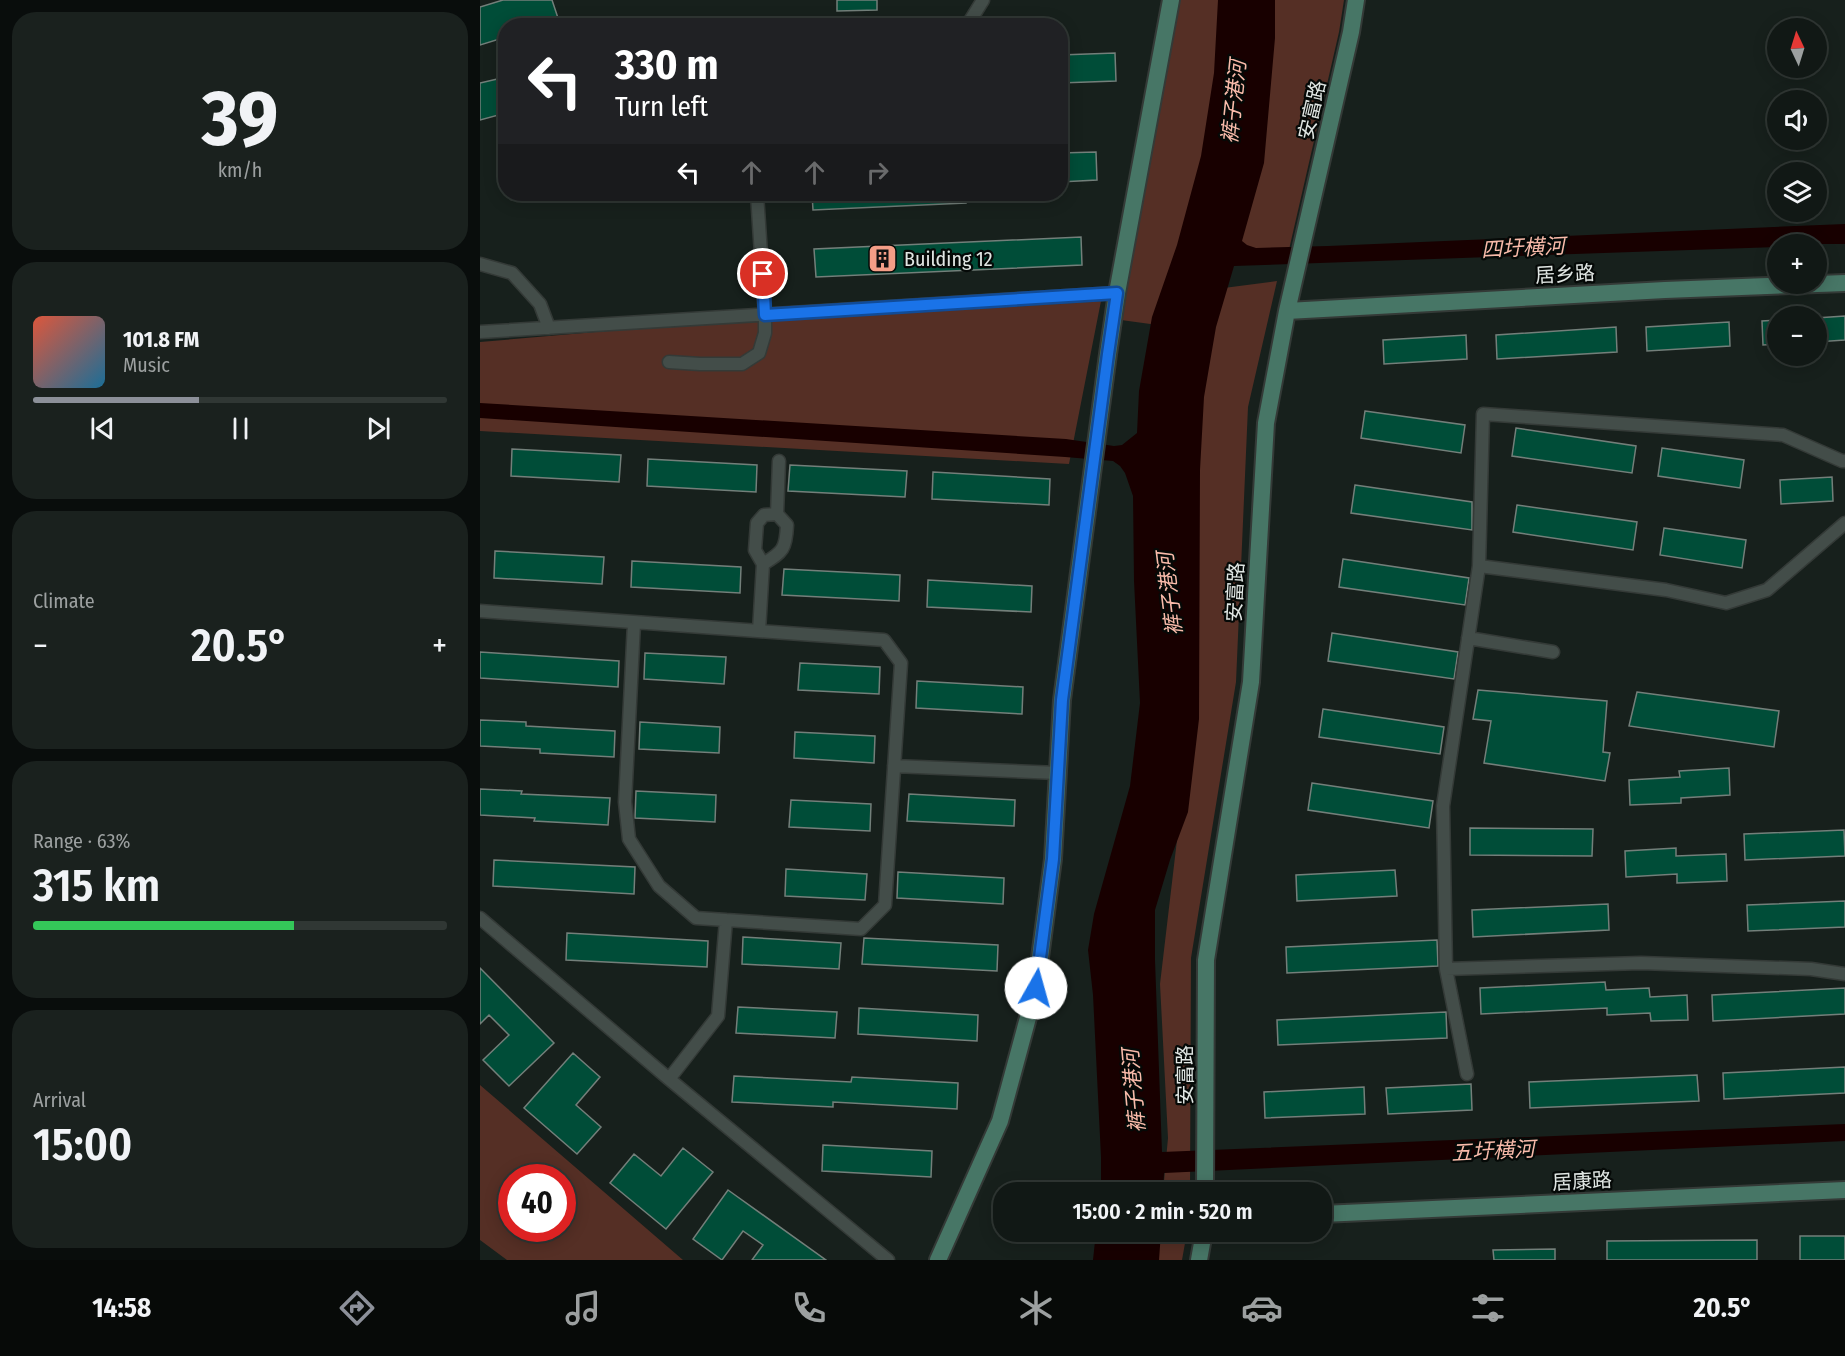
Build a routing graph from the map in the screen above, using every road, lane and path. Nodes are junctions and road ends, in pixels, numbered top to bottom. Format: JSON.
{"nodes":[{"id":1,"x":983,"y":0,"type":"edge"},
{"id":2,"x":1171,"y":0,"type":"edge"},
{"id":3,"x":1356,"y":0,"type":"edge"},
{"id":4,"x":972,"y":18,"type":"edge"},
{"id":5,"x":757,"y":201,"type":"edge"},
{"id":6,"x":480,"y":264,"type":"edge"},
{"id":7,"x":1845,"y":283,"type":"edge"},
{"id":8,"x":1117,"y":293,"type":"junction"},
{"id":9,"x":1287,"y":310,"type":"junction"},
{"id":10,"x":765,"y":315,"type":"junction"},
{"id":11,"x":549,"y":328,"type":"junction"},
{"id":12,"x":480,"y":332,"type":"edge"},
{"id":13,"x":669,"y":362,"type":"dead end"},
{"id":14,"x":779,"y":461,"type":"dead end"},
{"id":15,"x":1845,"y":461,"type":"edge"},
{"id":16,"x":777,"y":514,"type":"junction"},
{"id":17,"x":1845,"y":523,"type":"edge"},
{"id":18,"x":763,"y":564,"type":"junction"},
{"id":19,"x":1479,"y":566,"type":"junction"},
{"id":20,"x":482,"y":611,"type":"edge"},
{"id":21,"x":634,"y":623,"type":"junction"},
{"id":22,"x":759,"y":631,"type":"junction"},
{"id":23,"x":1468,"y":638,"type":"junction"},
{"id":24,"x":1553,"y":652,"type":"dead end"},
{"id":25,"x":894,"y":766,"type":"junction"},
{"id":26,"x":1058,"y":773,"type":"junction"},
{"id":27,"x":480,"y":918,"type":"edge"},
{"id":28,"x":726,"y":920,"type":"junction"},
{"id":29,"x":1446,"y":969,"type":"junction"},
{"id":30,"x":1845,"y":974,"type":"edge"},
{"id":31,"x":1467,"y":1074,"type":"dead end"},
{"id":32,"x":669,"y":1079,"type":"junction"},
{"id":33,"x":1205,"y":1182,"type":"edge"},
{"id":34,"x":1845,"y":1190,"type":"edge"},
{"id":35,"x":1332,"y":1214,"type":"edge"},
{"id":36,"x":1203,"y":1242,"type":"edge"},
{"id":37,"x":888,"y":1260,"type":"edge"},
{"id":38,"x":938,"y":1260,"type":"edge"},
{"id":39,"x":1200,"y":1260,"type":"edge"}],
"edges":[{"from":1,"to":4,"type":"street"},
{"from":2,"to":8,"type":"street"},
{"from":3,"to":9,"type":"street","name":"安富路"},
{"from":5,"to":10,"type":"street"},
{"from":6,"to":11,"type":"street"},
{"from":7,"to":9,"type":"street","name":"居乡路"},
{"from":8,"to":10,"type":"street"},
{"from":8,"to":26,"type":"street"},
{"from":9,"to":33,"type":"street","name":"安富路"},
{"from":10,"to":11,"type":"street"},
{"from":10,"to":13,"type":"street"},
{"from":11,"to":12,"type":"street"},
{"from":14,"to":16,"type":"street"},
{"from":15,"to":19,"type":"street"},
{"from":16,"to":18,"type":"street"},
{"from":16,"to":18,"type":"street"},
{"from":17,"to":19,"type":"street"},
{"from":18,"to":22,"type":"street"},
{"from":19,"to":23,"type":"street"},
{"from":20,"to":21,"type":"street"},
{"from":21,"to":22,"type":"street"},
{"from":21,"to":28,"type":"street"},
{"from":22,"to":25,"type":"street"},
{"from":23,"to":24,"type":"street"},
{"from":23,"to":29,"type":"street"},
{"from":25,"to":26,"type":"street"},
{"from":25,"to":28,"type":"street"},
{"from":26,"to":38,"type":"street"},
{"from":27,"to":32,"type":"street"},
{"from":28,"to":32,"type":"street"},
{"from":29,"to":30,"type":"street"},
{"from":29,"to":31,"type":"street"},
{"from":32,"to":37,"type":"street"},
{"from":34,"to":35,"type":"street","name":"居康路"},
{"from":36,"to":39,"type":"street"}]}
